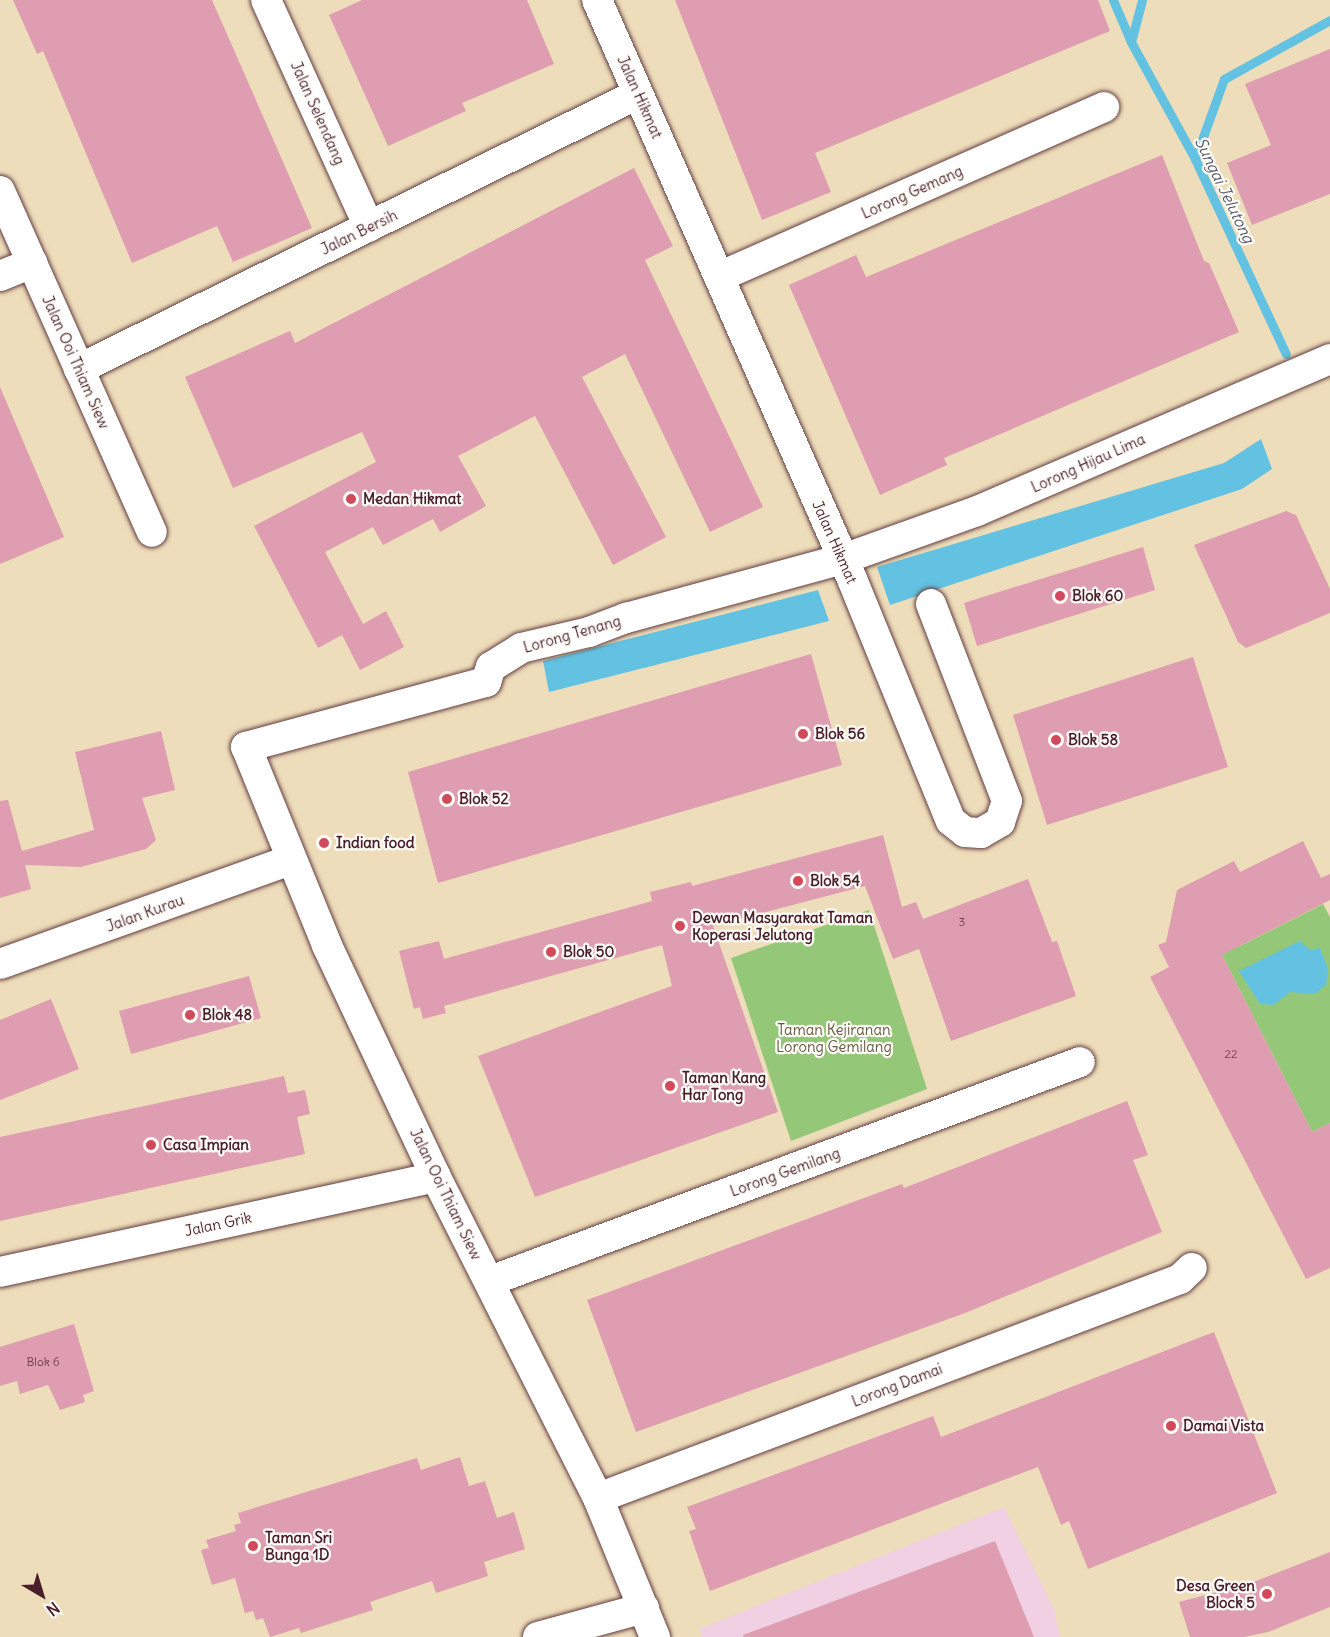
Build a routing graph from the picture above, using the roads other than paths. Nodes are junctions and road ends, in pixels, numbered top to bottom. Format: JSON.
{"nodes":[{"id":1,"x":266,"y":0,"type":"edge"},
{"id":2,"x":597,"y":0,"type":"edge"},
{"id":3,"x":638,"y":94,"type":"junction"},
{"id":4,"x":1104,"y":107,"type":"dead end"},
{"id":5,"x":0,"y":191,"type":"edge"},
{"id":6,"x":369,"y":226,"type":"junction"},
{"id":7,"x":32,"y":263,"type":"junction"},
{"id":8,"x":0,"y":276,"type":"edge"},
{"id":9,"x":719,"y":278,"type":"junction"},
{"id":10,"x":1330,"y":359,"type":"edge"},
{"id":11,"x":79,"y":369,"type":"junction"},
{"id":12,"x":152,"y":532,"type":"dead end"},
{"id":13,"x":847,"y":569,"type":"junction"},
{"id":14,"x":931,"y":604,"type":"dead end"},
{"id":15,"x":246,"y":747,"type":"joint"},
{"id":16,"x":290,"y":860,"type":"junction"},
{"id":17,"x":0,"y":964,"type":"edge"},
{"id":18,"x":1080,"y":1062,"type":"dead end"},
{"id":19,"x":436,"y":1177,"type":"junction"},
{"id":20,"x":1192,"y":1268,"type":"dead end"},
{"id":21,"x":0,"y":1272,"type":"edge"},
{"id":22,"x":490,"y":1281,"type":"junction"},
{"id":23,"x":598,"y":1497,"type":"junction"},
{"id":24,"x":644,"y":1608,"type":"junction"},
{"id":25,"x":538,"y":1637,"type":"edge"},
{"id":26,"x":655,"y":1637,"type":"edge"}],
"edges":[{"from":1,"to":6,"type":"street","name":"Jalan Selendang"},
{"from":2,"to":3,"type":"street","name":"Jalan Hikmat"},
{"from":3,"to":6,"type":"street","name":"Jalan Bersih"},
{"from":3,"to":9,"type":"street","name":"Jalan Hikmat"},
{"from":4,"to":9,"type":"street","name":"Lorong Gemang"},
{"from":5,"to":7,"type":"street","name":"Jalan Ooi Thiam Siew"},
{"from":6,"to":11,"type":"street","name":"Jalan Bersih"},
{"from":7,"to":8,"type":"street"},
{"from":7,"to":11,"type":"street","name":"Jalan Ooi Thiam Siew"},
{"from":9,"to":13,"type":"street","name":"Jalan Hikmat"},
{"from":10,"to":13,"type":"street","name":"Lorong Hijau Lima"},
{"from":11,"to":12,"type":"street","name":"Jalan Ooi Thiam Siew"},
{"from":13,"to":14,"type":"street","name":"Jalan Hikmat"},
{"from":13,"to":15,"type":"street","name":"Lorong Tenang"},
{"from":15,"to":16,"type":"street","name":"Jalan Ooi Thiam Siew"},
{"from":16,"to":17,"type":"street","name":"Jalan Kurau"},
{"from":16,"to":19,"type":"street","name":"Jalan Ooi Thiam Siew"},
{"from":18,"to":22,"type":"street","name":"Lorong Gemilang"},
{"from":19,"to":21,"type":"street","name":"Jalan Grik"},
{"from":19,"to":22,"type":"street","name":"Jalan Ooi Thiam Siew"},
{"from":20,"to":23,"type":"street","name":"Lorong Damai"},
{"from":22,"to":23,"type":"street","name":"Jalan Ooi Thiam Siew"},
{"from":23,"to":24,"type":"street","name":"Jalan Ooi Thiam Siew"},
{"from":24,"to":25,"type":"street"},
{"from":24,"to":26,"type":"street","name":"Jalan Ooi Thiam Siew"}]}
